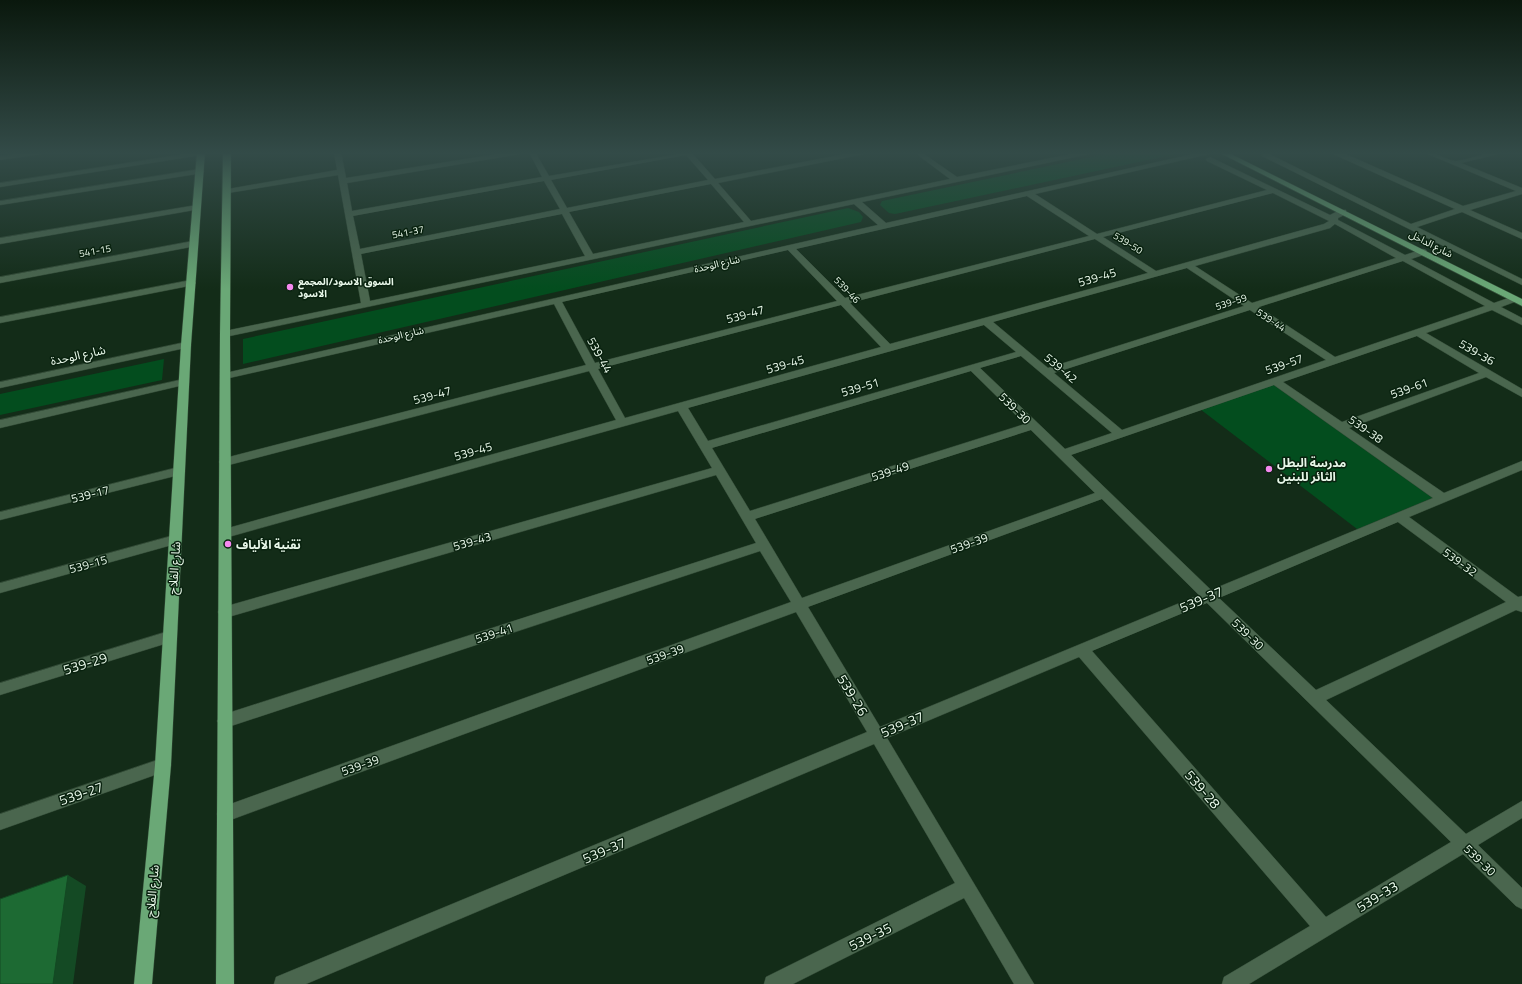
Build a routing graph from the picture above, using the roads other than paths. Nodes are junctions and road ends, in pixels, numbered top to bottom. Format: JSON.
{"nodes":[{"id":1,"x":32,"y":198,"type":"edge"},
{"id":2,"x":198,"y":198,"type":"edge"},
{"id":3,"x":228,"y":198,"type":"edge"},
{"id":4,"x":346,"y":198,"type":"edge"},
{"id":5,"x":437,"y":198,"type":"edge"},
{"id":6,"x":557,"y":198,"type":"edge"},
{"id":7,"x":630,"y":198,"type":"edge"},
{"id":8,"x":727,"y":198,"type":"edge"},
{"id":9,"x":871,"y":198,"type":"edge"},
{"id":10,"x":1007,"y":198,"type":"edge"},
{"id":11,"x":1036,"y":198,"type":"edge"},
{"id":12,"x":1245,"y":198,"type":"edge"},
{"id":13,"x":1287,"y":198,"type":"edge"},
{"id":14,"x":1315,"y":198,"type":"edge"},
{"id":15,"x":1331,"y":198,"type":"edge"},
{"id":16,"x":1352,"y":198,"type":"edge"},
{"id":17,"x":1438,"y":198,"type":"edge"},
{"id":18,"x":1501,"y":198,"type":"edge"},
{"id":19,"x":856,"y":201,"type":"junction"},
{"id":20,"x":0,"y":203,"type":"edge"},
{"id":21,"x":1368,"y":206,"type":"junction"},
{"id":22,"x":197,"y":207,"type":"junction"},
{"id":23,"x":1463,"y":209,"type":"junction"},
{"id":24,"x":1355,"y":210,"type":"junction"},
{"id":25,"x":565,"y":211,"type":"junction"},
{"id":26,"x":1343,"y":212,"type":"junction"},
{"id":27,"x":349,"y":214,"type":"junction"},
{"id":28,"x":1335,"y":221,"type":"junction"},
{"id":29,"x":749,"y":224,"type":"junction"},
{"id":30,"x":884,"y":226,"type":"junction"},
{"id":31,"x":1410,"y":227,"type":"junction"},
{"id":32,"x":1096,"y":236,"type":"junction"},
{"id":33,"x":1522,"y":236,"type":"edge"},
{"id":34,"x":0,"y":241,"type":"edge"},
{"id":35,"x":193,"y":244,"type":"junction"},
{"id":36,"x":790,"y":247,"type":"junction"},
{"id":37,"x":356,"y":252,"type":"junction"},
{"id":38,"x":1423,"y":252,"type":"junction"},
{"id":39,"x":590,"y":257,"type":"junction"},
{"id":40,"x":1404,"y":259,"type":"junction"},
{"id":41,"x":1188,"y":265,"type":"junction"},
{"id":42,"x":1155,"y":274,"type":"junction"},
{"id":43,"x":0,"y":280,"type":"edge"},
{"id":44,"x":1522,"y":282,"type":"edge"},
{"id":45,"x":191,"y":283,"type":"junction"},
{"id":46,"x":1519,"y":299,"type":"edge"},
{"id":47,"x":556,"y":300,"type":"junction"},
{"id":48,"x":843,"y":302,"type":"junction"},
{"id":49,"x":366,"y":304,"type":"junction"},
{"id":50,"x":1252,"y":307,"type":"junction"},
{"id":51,"x":1492,"y":307,"type":"junction"},
{"id":52,"x":0,"y":320,"type":"edge"},
{"id":53,"x":985,"y":321,"type":"junction"},
{"id":54,"x":1522,"y":322,"type":"edge"},
{"id":55,"x":1418,"y":332,"type":"junction"},
{"id":56,"x":225,"y":334,"type":"junction"},
{"id":57,"x":186,"y":344,"type":"junction"},
{"id":58,"x":888,"y":348,"type":"junction"},
{"id":59,"x":1022,"y":353,"type":"junction"},
{"id":60,"x":1334,"y":361,"type":"junction"},
{"id":61,"x":592,"y":367,"type":"junction"},
{"id":62,"x":973,"y":367,"type":"junction"},
{"id":63,"x":1046,"y":372,"type":"junction"},
{"id":64,"x":1487,"y":373,"type":"junction"},
{"id":65,"x":225,"y":376,"type":"junction"},
{"id":66,"x":1275,"y":381,"type":"junction"},
{"id":67,"x":184,"y":382,"type":"junction"},
{"id":68,"x":0,"y":385,"type":"edge"},
{"id":69,"x":1522,"y":394,"type":"edge"},
{"id":70,"x":681,"y":406,"type":"junction"},
{"id":71,"x":622,"y":422,"type":"junction"},
{"id":72,"x":0,"y":424,"type":"edge"},
{"id":73,"x":1033,"y":425,"type":"junction"},
{"id":74,"x":1340,"y":427,"type":"junction"},
{"id":75,"x":1120,"y":434,"type":"junction"},
{"id":76,"x":705,"y":446,"type":"junction"},
{"id":77,"x":1063,"y":454,"type":"junction"},
{"id":78,"x":225,"y":462,"type":"junction"},
{"id":79,"x":1522,"y":465,"type":"edge"},
{"id":80,"x":719,"y":470,"type":"junction"},
{"id":81,"x":179,"y":471,"type":"junction"},
{"id":82,"x":1104,"y":494,"type":"junction"},
{"id":83,"x":1442,"y":498,"type":"junction"},
{"id":84,"x":0,"y":516,"type":"edge"},
{"id":85,"x":1399,"y":516,"type":"junction"},
{"id":86,"x":747,"y":517,"type":"junction"},
{"id":87,"x":225,"y":533,"type":"junction"},
{"id":88,"x":175,"y":540,"type":"junction"},
{"id":89,"x":763,"y":545,"type":"junction"},
{"id":90,"x":0,"y":588,"type":"edge"},
{"id":91,"x":1209,"y":596,"type":"junction"},
{"id":92,"x":1520,"y":604,"type":"edge"},
{"id":93,"x":799,"y":605,"type":"junction"},
{"id":94,"x":225,"y":612,"type":"junction"},
{"id":95,"x":169,"y":637,"type":"junction"},
{"id":96,"x":1082,"y":649,"type":"junction"},
{"id":97,"x":0,"y":689,"type":"edge"},
{"id":98,"x":1314,"y":698,"type":"junction"},
{"id":99,"x":225,"y":721,"type":"junction"},
{"id":100,"x":876,"y":735,"type":"junction"},
{"id":101,"x":163,"y":765,"type":"junction"},
{"id":102,"x":1522,"y":809,"type":"edge"},
{"id":103,"x":225,"y":814,"type":"junction"},
{"id":104,"x":0,"y":822,"type":"edge"},
{"id":105,"x":1464,"y":844,"type":"junction"},
{"id":106,"x":967,"y":888,"type":"junction"},
{"id":107,"x":1522,"y":900,"type":"edge"},
{"id":108,"x":1324,"y":928,"type":"junction"},
{"id":109,"x":143,"y":984,"type":"edge"},
{"id":110,"x":225,"y":984,"type":"edge"},
{"id":111,"x":283,"y":984,"type":"edge"},
{"id":112,"x":773,"y":984,"type":"edge"},
{"id":113,"x":1025,"y":984,"type":"edge"},
{"id":114,"x":1231,"y":984,"type":"edge"}],
"edges":[{"from":1,"to":20,"type":"street"},
{"from":2,"to":22,"type":"main road","name":"شارع الفلاح"},
{"from":3,"to":56,"type":"main road"},
{"from":4,"to":27,"type":"street"},
{"from":5,"to":27,"type":"street"},
{"from":6,"to":25,"type":"street"},
{"from":7,"to":25,"type":"street","name":"541-37"},
{"from":8,"to":29,"type":"street"},
{"from":9,"to":19,"type":"street"},
{"from":10,"to":30,"type":"street","name":"شارع الوحدة"},
{"from":11,"to":32,"type":"street","name":"539-50"},
{"from":12,"to":32,"type":"street","name":"539-47"},
{"from":13,"to":28,"type":"street"},
{"from":14,"to":26,"type":"main road","name":"شارع الداخل"},
{"from":15,"to":24,"type":"main road","name":"شارع الداخل"},
{"from":16,"to":21,"type":"street"},
{"from":17,"to":23,"type":"street"},
{"from":18,"to":23,"type":"street"},
{"from":19,"to":29,"type":"street"},
{"from":19,"to":30,"type":"street"},
{"from":21,"to":24,"type":"street"},
{"from":21,"to":31,"type":"street"},
{"from":22,"to":34,"type":"street"},
{"from":22,"to":35,"type":"main road","name":"شارع الفلاح"},
{"from":23,"to":31,"type":"street"},
{"from":23,"to":33,"type":"street"},
{"from":24,"to":46,"type":"main road","name":"شارع الداخل"},
{"from":25,"to":37,"type":"street","name":"541-37"},
{"from":25,"to":39,"type":"street"},
{"from":26,"to":28,"type":"street","name":"539-45"},
{"from":26,"to":38,"type":"main road","name":"شارع الداخل"},
{"from":27,"to":37,"type":"street"},
{"from":28,"to":40,"type":"street"},
{"from":28,"to":41,"type":"street","name":"539-45"},
{"from":29,"to":39,"type":"street"},
{"from":30,"to":36,"type":"street","name":"شارع الوحدة"},
{"from":31,"to":44,"type":"street"},
{"from":32,"to":42,"type":"street","name":"539-50"},
{"from":32,"to":48,"type":"street","name":"539-47"},
{"from":35,"to":43,"type":"street","name":"541-15"},
{"from":35,"to":45,"type":"main road","name":"شارع الفلاح"},
{"from":36,"to":47,"type":"street","name":"شارع الوحدة"},
{"from":36,"to":48,"type":"street","name":"539-46"},
{"from":37,"to":49,"type":"street"},
{"from":38,"to":40,"type":"street","name":"539-59"},
{"from":38,"to":46,"type":"main road","name":"شارع الداخل"},
{"from":39,"to":49,"type":"street"},
{"from":40,"to":50,"type":"street","name":"539-59"},
{"from":40,"to":51,"type":"street"},
{"from":41,"to":42,"type":"street","name":"539-45"},
{"from":41,"to":50,"type":"street","name":"539-44"},
{"from":42,"to":53,"type":"street","name":"539-45"},
{"from":45,"to":52,"type":"street"},
{"from":45,"to":57,"type":"main road","name":"شارع الفلاح"},
{"from":46,"to":51,"type":"street","name":"539-57"},
{"from":47,"to":61,"type":"street","name":"539-44"},
{"from":47,"to":65,"type":"street","name":"شارع الوحدة"},
{"from":48,"to":58,"type":"street","name":"539-46"},
{"from":48,"to":61,"type":"street","name":"539-47"},
{"from":49,"to":56,"type":"street"},
{"from":50,"to":60,"type":"street","name":"539-44"},
{"from":50,"to":63,"type":"street","name":"539-59"},
{"from":51,"to":54,"type":"street"},
{"from":51,"to":55,"type":"street","name":"539-57"},
{"from":53,"to":58,"type":"street","name":"539-45"},
{"from":53,"to":59,"type":"street","name":"539-42"},
{"from":55,"to":60,"type":"street","name":"539-57"},
{"from":55,"to":64,"type":"street","name":"539-36"},
{"from":56,"to":65,"type":"main road"},
{"from":57,"to":67,"type":"main road","name":"شارع الفلاح"},
{"from":57,"to":68,"type":"street","name":"شارع الوحدة"},
{"from":58,"to":70,"type":"street","name":"539-45"},
{"from":59,"to":62,"type":"street","name":"539-51"},
{"from":59,"to":63,"type":"street","name":"539-42"},
{"from":60,"to":66,"type":"street","name":"539-57"},
{"from":61,"to":71,"type":"street","name":"539-44"},
{"from":61,"to":78,"type":"street","name":"539-47"},
{"from":62,"to":73,"type":"street","name":"539-30"},
{"from":62,"to":76,"type":"street","name":"539-51"},
{"from":63,"to":75,"type":"street","name":"539-42"},
{"from":64,"to":69,"type":"street","name":"539-36"},
{"from":64,"to":74,"type":"street","name":"539-61"},
{"from":65,"to":78,"type":"main road"},
{"from":66,"to":74,"type":"street","name":"539-38"},
{"from":66,"to":75,"type":"street","name":"539-57"},
{"from":67,"to":72,"type":"street"},
{"from":67,"to":81,"type":"main road","name":"شارع الفلاح"},
{"from":70,"to":71,"type":"street","name":"539-45"},
{"from":70,"to":76,"type":"street","name":"539-26"},
{"from":71,"to":87,"type":"street","name":"539-45"},
{"from":73,"to":77,"type":"street","name":"539-30"},
{"from":73,"to":86,"type":"street","name":"539-49"},
{"from":74,"to":83,"type":"street","name":"539-38"},
{"from":75,"to":77,"type":"street","name":"539-57"},
{"from":76,"to":80,"type":"street","name":"539-26"},
{"from":77,"to":82,"type":"street","name":"539-30"},
{"from":78,"to":87,"type":"main road"},
{"from":79,"to":83,"type":"street","name":"539-37"},
{"from":80,"to":86,"type":"street","name":"539-26"},
{"from":80,"to":94,"type":"street","name":"539-43"},
{"from":81,"to":84,"type":"street","name":"539-17"},
{"from":81,"to":88,"type":"main road","name":"شارع الفلاح"},
{"from":82,"to":91,"type":"street","name":"539-30"},
{"from":82,"to":93,"type":"street","name":"539-39"},
{"from":83,"to":85,"type":"street","name":"539-37"},
{"from":85,"to":91,"type":"street","name":"539-37"},
{"from":85,"to":92,"type":"street","name":"539-32"},
{"from":86,"to":89,"type":"street","name":"539-26"},
{"from":87,"to":94,"type":"main road"},
{"from":88,"to":90,"type":"street","name":"539-15"},
{"from":88,"to":95,"type":"main road","name":"شارع الفلاح"},
{"from":89,"to":93,"type":"street","name":"539-26"},
{"from":89,"to":99,"type":"street","name":"539-41"},
{"from":91,"to":96,"type":"street","name":"539-37"},
{"from":91,"to":98,"type":"street","name":"539-30"},
{"from":92,"to":98,"type":"street"},
{"from":93,"to":100,"type":"street","name":"539-26"},
{"from":93,"to":103,"type":"street","name":"539-39"},
{"from":94,"to":99,"type":"main road"},
{"from":95,"to":97,"type":"street","name":"539-29"},
{"from":95,"to":101,"type":"main road","name":"شارع الفلاح"},
{"from":96,"to":100,"type":"street","name":"539-37"},
{"from":96,"to":108,"type":"street","name":"539-28"},
{"from":98,"to":105,"type":"street","name":"539-30"},
{"from":99,"to":103,"type":"main road"},
{"from":100,"to":106,"type":"street","name":"539-26"},
{"from":100,"to":111,"type":"street","name":"539-37"},
{"from":101,"to":104,"type":"street","name":"539-27"},
{"from":101,"to":109,"type":"main road","name":"شارع الفلاح"},
{"from":102,"to":105,"type":"street","name":"539-33"},
{"from":103,"to":110,"type":"main road"},
{"from":105,"to":107,"type":"street","name":"539-30"},
{"from":105,"to":108,"type":"street","name":"539-33"},
{"from":106,"to":112,"type":"street","name":"539-35"},
{"from":106,"to":113,"type":"street","name":"539-26"},
{"from":108,"to":114,"type":"street","name":"539-33"}]}
